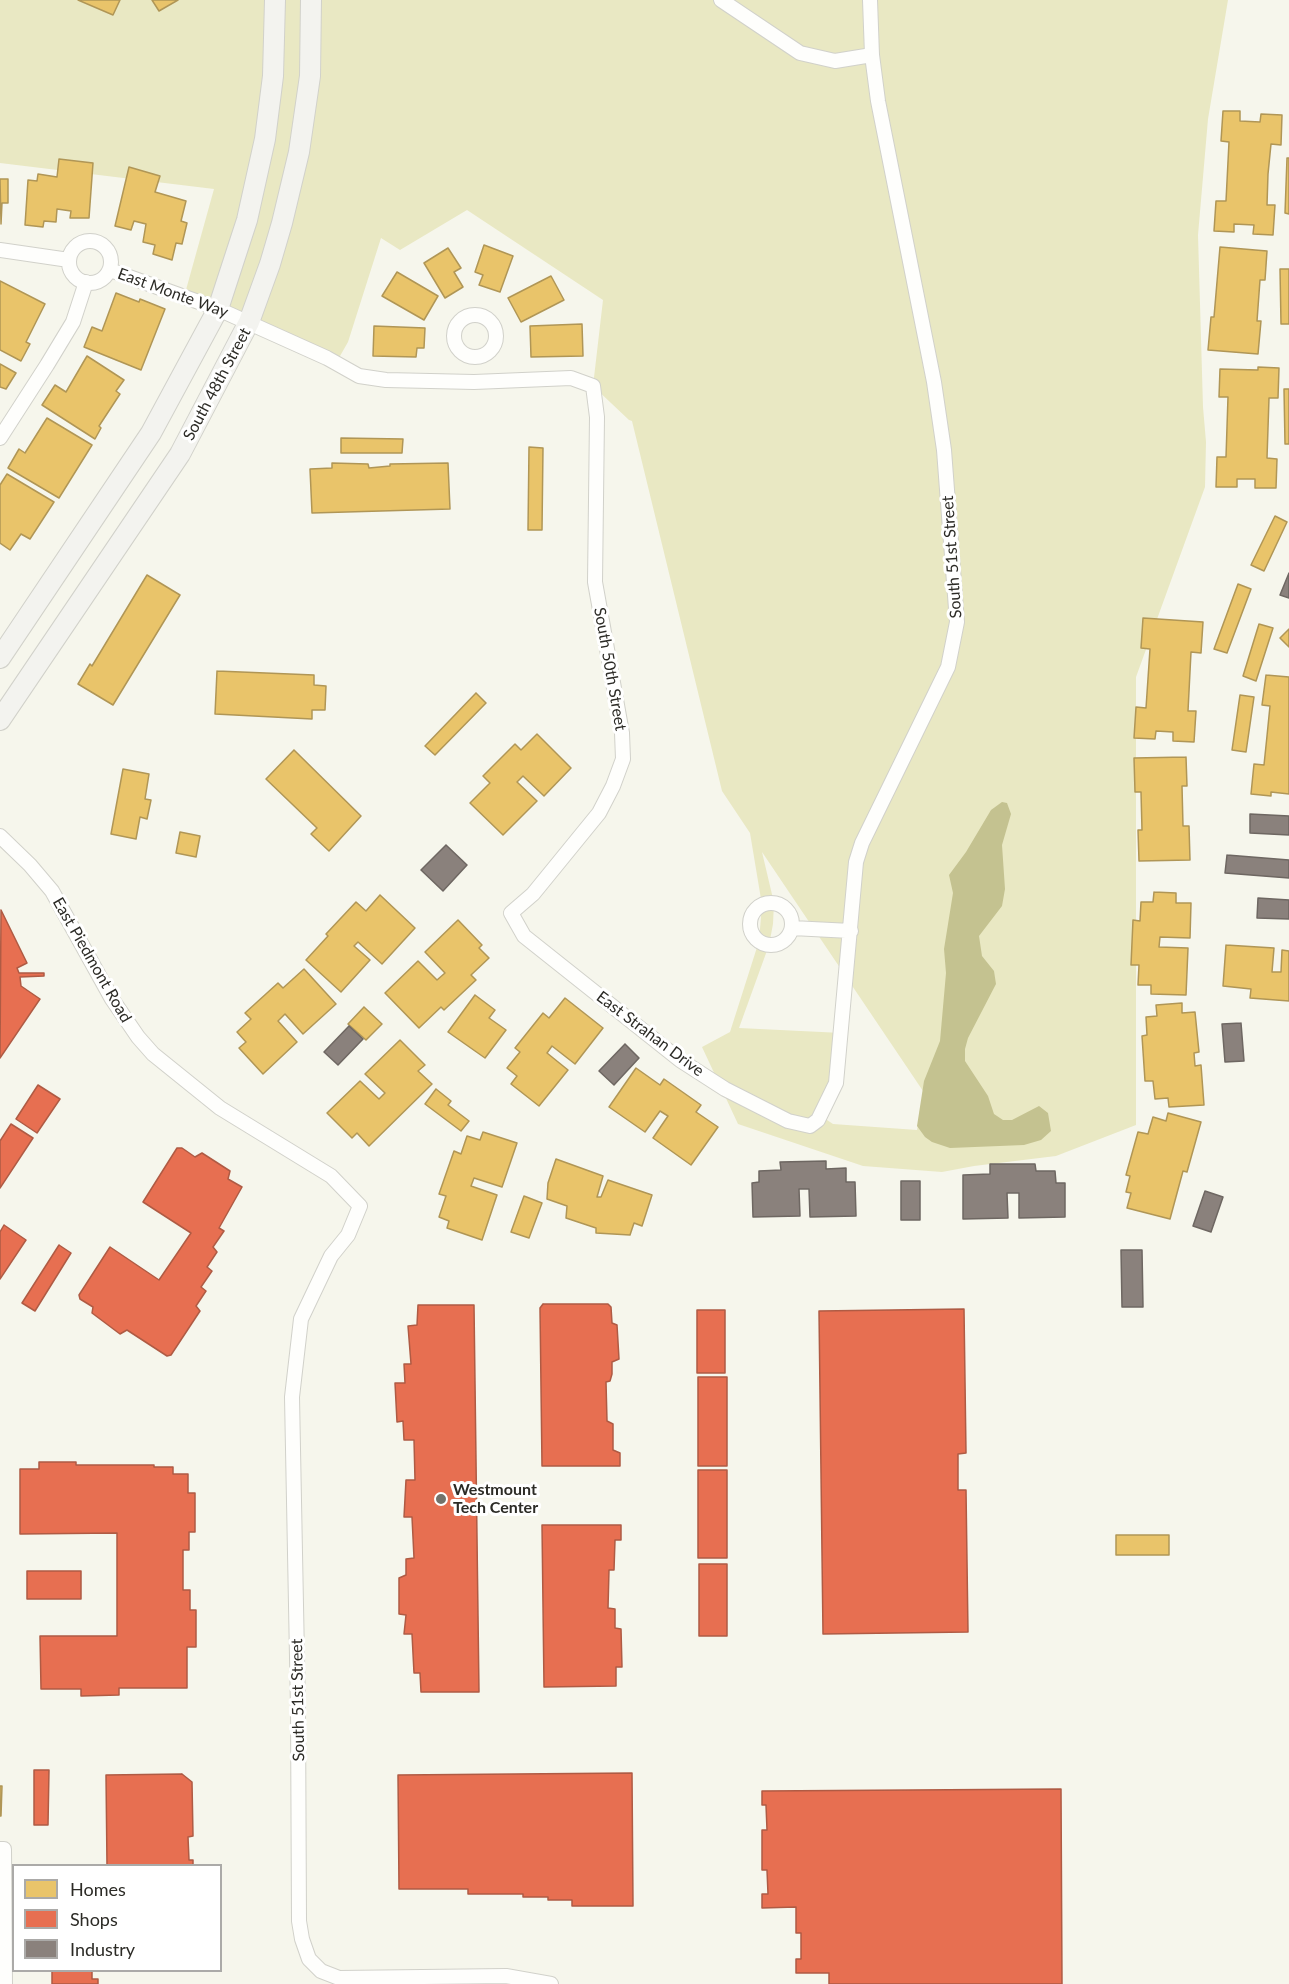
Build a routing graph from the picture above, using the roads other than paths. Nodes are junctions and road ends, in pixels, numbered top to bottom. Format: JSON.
{"nodes":[{"id":1,"x":275,"y":0,"type":"edge"},
{"id":2,"x":311,"y":0,"type":"edge"},
{"id":3,"x":721,"y":0,"type":"edge"},
{"id":4,"x":870,"y":0,"type":"edge"},
{"id":5,"x":872,"y":55,"type":"junction"},
{"id":6,"x":0,"y":250,"type":"edge"},
{"id":7,"x":69,"y":260,"type":"junction"},
{"id":8,"x":110,"y":270,"type":"junction"},
{"id":9,"x":86,"y":282,"type":"junction"},
{"id":10,"x":218,"y":309,"type":"junction"},
{"id":11,"x":249,"y":322,"type":"junction"},
{"id":12,"x":474,"y":357,"type":"dead end"},
{"id":13,"x":474,"y":382,"type":"junction"},
{"id":14,"x":593,"y":386,"type":"joint"},
{"id":15,"x":0,"y":438,"type":"edge"},
{"id":16,"x":0,"y":658,"type":"edge"},
{"id":17,"x":0,"y":720,"type":"edge"},
{"id":18,"x":0,"y":836,"type":"edge"},
{"id":19,"x":511,"y":913,"type":"joint"},
{"id":20,"x":792,"y":928,"type":"dead end"},
{"id":21,"x":851,"y":931,"type":"junction"},
{"id":22,"x":810,"y":1126,"type":"joint"},
{"id":23,"x":360,"y":1206,"type":"joint"},
{"id":24,"x":2,"y":1849,"type":"edge"},
{"id":25,"x":5,"y":1984,"type":"edge"},
{"id":26,"x":552,"y":1984,"type":"edge"}],
"edges":[{"from":1,"to":10,"type":"main road"},
{"from":2,"to":11,"type":"main road","name":"South 48th Street"},
{"from":3,"to":5,"type":"street"},
{"from":4,"to":5,"type":"street","name":"South 51st Street"},
{"from":5,"to":21,"type":"street","name":"South 51st Street"},
{"from":6,"to":7,"type":"street"},
{"from":7,"to":8,"type":"street","name":"East Monte Way"},
{"from":7,"to":9,"type":"street"},
{"from":8,"to":9,"type":"street","name":"East Monte Way"},
{"from":8,"to":10,"type":"street","name":"East Monte Way"},
{"from":9,"to":15,"type":"street"},
{"from":10,"to":11,"type":"street","name":"East Monte Way"},
{"from":10,"to":16,"type":"main road"},
{"from":11,"to":13,"type":"street","name":"East Monte Way"},
{"from":11,"to":17,"type":"main road","name":"South 48th Street"},
{"from":12,"to":13,"type":"street"},
{"from":13,"to":14,"type":"street","name":"East Monte Way"},
{"from":14,"to":19,"type":"street","name":"South 50th Street"},
{"from":18,"to":23,"type":"street","name":"East Piedmont Road"},
{"from":19,"to":22,"type":"street","name":"East Strahan Drive"},
{"from":20,"to":21,"type":"street"},
{"from":21,"to":22,"type":"street","name":"South 51st Street"},
{"from":23,"to":26,"type":"street","name":"South 51st Street"},
{"from":24,"to":25,"type":"street"}]}
